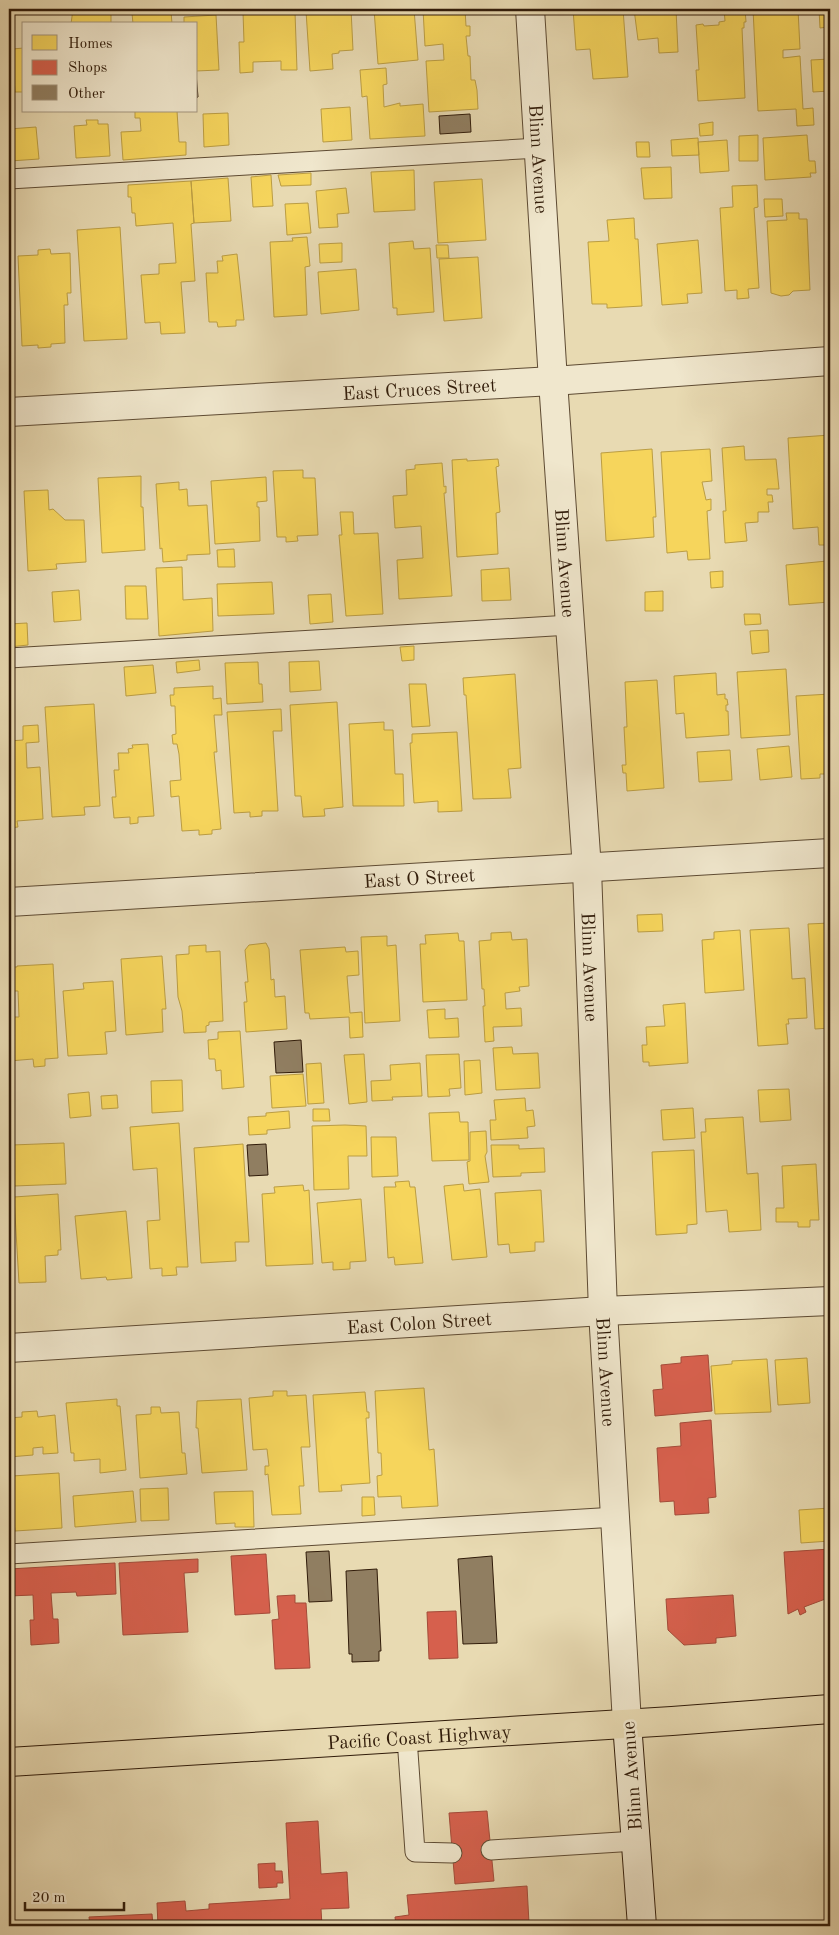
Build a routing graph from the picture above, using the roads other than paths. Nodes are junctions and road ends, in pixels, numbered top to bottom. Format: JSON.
{"nodes":[{"id":1,"x":530,"y":9,"type":"edge"},
{"id":2,"x":539,"y":148,"type":"junction"},
{"id":3,"x":9,"y":179,"type":"edge"},
{"id":4,"x":830,"y":362,"type":"edge"},
{"id":5,"x":553,"y":381,"type":"junction"},
{"id":6,"x":9,"y":412,"type":"edge"},
{"id":7,"x":570,"y":625,"type":"junction"},
{"id":8,"x":9,"y":658,"type":"edge"},
{"id":9,"x":830,"y":853,"type":"edge"},
{"id":10,"x":587,"y":869,"type":"junction"},
{"id":11,"x":9,"y":902,"type":"edge"},
{"id":12,"x":830,"y":1301,"type":"edge"},
{"id":13,"x":603,"y":1311,"type":"junction"},
{"id":14,"x":9,"y":1348,"type":"edge"},
{"id":15,"x":616,"y":1517,"type":"junction"},
{"id":16,"x":9,"y":1554,"type":"edge"},
{"id":17,"x":830,"y":1709,"type":"edge"},
{"id":18,"x":627,"y":1723,"type":"junction"},
{"id":19,"x":407,"y":1738,"type":"junction"},
{"id":20,"x":9,"y":1762,"type":"edge"},
{"id":21,"x":636,"y":1841,"type":"junction"},
{"id":22,"x":491,"y":1850,"type":"dead end"},
{"id":23,"x":452,"y":1853,"type":"dead end"},
{"id":24,"x":635,"y":1926,"type":"edge"},
{"id":25,"x":642,"y":1926,"type":"edge"}],
"edges":[{"from":1,"to":2,"type":"street","name":"Blinn Avenue"},
{"from":2,"to":3,"type":"lane"},
{"from":2,"to":5,"type":"street","name":"Blinn Avenue"},
{"from":4,"to":5,"type":"street","name":"East Cruces Street"},
{"from":5,"to":6,"type":"street","name":"East Cruces Street"},
{"from":5,"to":7,"type":"street","name":"Blinn Avenue"},
{"from":7,"to":8,"type":"lane"},
{"from":7,"to":10,"type":"street","name":"Blinn Avenue"},
{"from":9,"to":10,"type":"street","name":"East O Street"},
{"from":10,"to":11,"type":"street","name":"East O Street"},
{"from":10,"to":13,"type":"street","name":"Blinn Avenue"},
{"from":12,"to":13,"type":"street","name":"East Colon Street"},
{"from":13,"to":14,"type":"street","name":"East Colon Street"},
{"from":13,"to":15,"type":"street","name":"Blinn Avenue"},
{"from":15,"to":16,"type":"lane"},
{"from":15,"to":18,"type":"street","name":"Blinn Avenue"},
{"from":17,"to":18,"type":"highway","name":"Pacific Coast Highway"},
{"from":18,"to":19,"type":"highway","name":"Pacific Coast Highway"},
{"from":18,"to":21,"type":"street","name":"Blinn Avenue"},
{"from":19,"to":20,"type":"highway","name":"Pacific Coast Highway"},
{"from":19,"to":23,"type":"lane"},
{"from":21,"to":22,"type":"lane"},
{"from":21,"to":25,"type":"street","name":"Blinn Avenue"},
{"from":24,"to":25,"type":"lane"}]}
